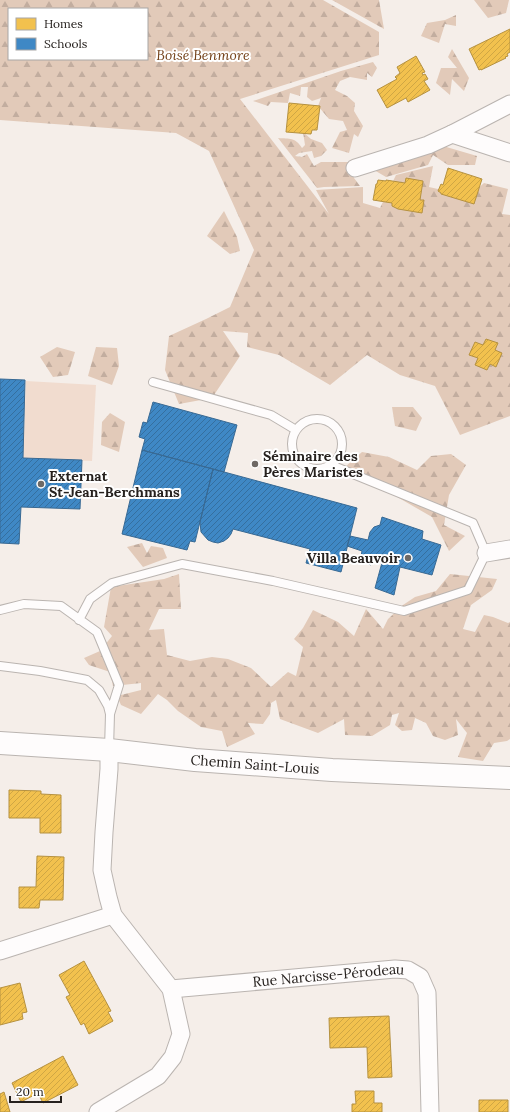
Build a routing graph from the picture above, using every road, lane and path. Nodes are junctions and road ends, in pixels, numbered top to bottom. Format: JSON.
{"nodes":[{"id":1,"x":510,"y":104,"type":"edge"},
{"id":2,"x":452,"y":134,"type":"junction"},
{"id":3,"x":510,"y":152,"type":"edge"},
{"id":4,"x":355,"y":168,"type":"dead end"},
{"id":5,"x":154,"y":382,"type":"dead end"},
{"id":6,"x":296,"y":430,"type":"junction"},
{"id":7,"x":331,"y":465,"type":"junction"},
{"id":8,"x":510,"y":549,"type":"edge"},
{"id":9,"x":486,"y":553,"type":"junction"},
{"id":10,"x":0,"y":610,"type":"edge"},
{"id":11,"x":79,"y":620,"type":"junction"},
{"id":12,"x":0,"y":666,"type":"edge"},
{"id":13,"x":110,"y":714,"type":"junction"},
{"id":14,"x":0,"y":743,"type":"edge"},
{"id":15,"x":109,"y":750,"type":"junction"},
{"id":16,"x":510,"y":778,"type":"edge"},
{"id":17,"x":113,"y":915,"type":"junction"},
{"id":18,"x":0,"y":952,"type":"edge"},
{"id":19,"x":171,"y":989,"type":"junction"},
{"id":20,"x":98,"y":1112,"type":"edge"},
{"id":21,"x":430,"y":1112,"type":"edge"}],
"edges":[{"from":1,"to":2,"type":"street"},
{"from":2,"to":3,"type":"street"},
{"from":2,"to":4,"type":"street"},
{"from":5,"to":6,"type":"lane"},
{"from":6,"to":7,"type":"lane"},
{"from":6,"to":7,"type":"lane"},
{"from":7,"to":9,"type":"lane"},
{"from":8,"to":9,"type":"street"},
{"from":9,"to":11,"type":"lane"},
{"from":10,"to":11,"type":"lane"},
{"from":11,"to":13,"type":"lane"},
{"from":12,"to":13,"type":"lane"},
{"from":13,"to":15,"type":"lane"},
{"from":14,"to":15,"type":"street","name":"Chemin Saint-Louis"},
{"from":15,"to":16,"type":"street","name":"Chemin Saint-Louis"},
{"from":15,"to":17,"type":"street"},
{"from":17,"to":18,"type":"street"},
{"from":17,"to":19,"type":"street"},
{"from":19,"to":20,"type":"street"},
{"from":19,"to":21,"type":"street","name":"Rue Narcisse-Pérodeau"}]}
